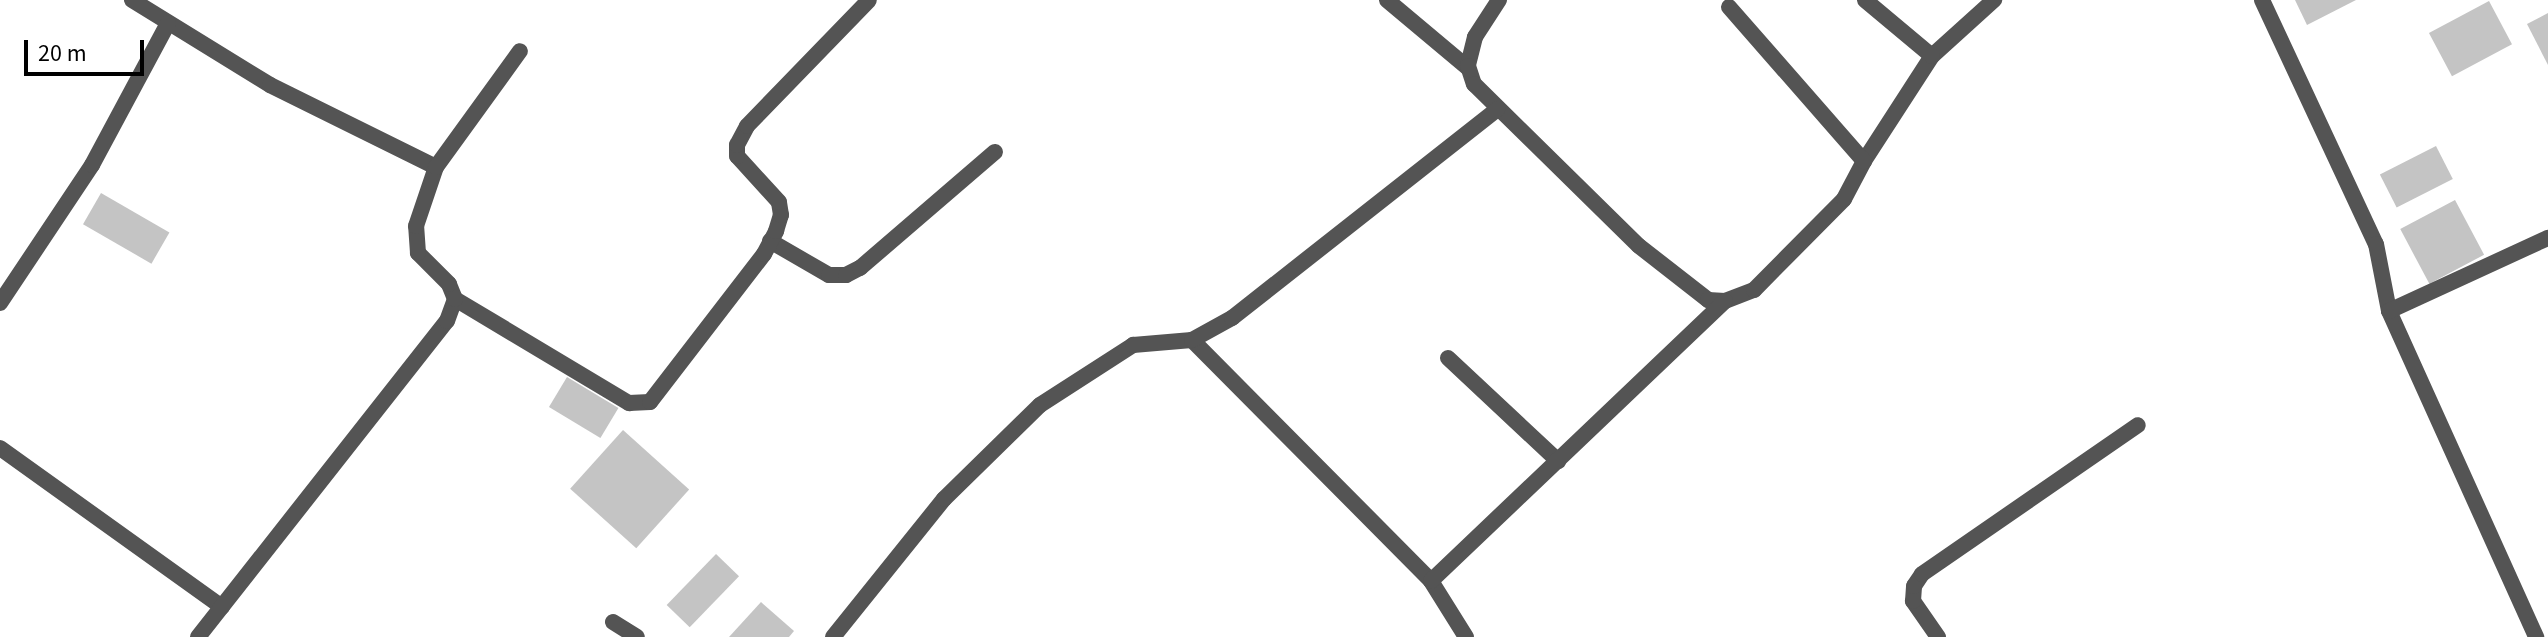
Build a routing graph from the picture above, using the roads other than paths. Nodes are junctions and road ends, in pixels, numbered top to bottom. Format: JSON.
{"nodes":[{"id":1,"x":132,"y":0,"type":"edge"},
{"id":2,"x":1387,"y":0,"type":"edge"},
{"id":3,"x":1499,"y":0,"type":"edge"},
{"id":4,"x":1865,"y":0,"type":"edge"},
{"id":5,"x":1994,"y":0,"type":"edge"},
{"id":6,"x":2262,"y":0,"type":"edge"},
{"id":7,"x":865,"y":1,"type":"edge"},
{"id":8,"x":1729,"y":7,"type":"dead end"},
{"id":9,"x":168,"y":23,"type":"junction"},
{"id":10,"x":520,"y":51,"type":"dead end"},
{"id":11,"x":1932,"y":56,"type":"junction"},
{"id":12,"x":1468,"y":68,"type":"junction"},
{"id":13,"x":1498,"y":109,"type":"junction"},
{"id":14,"x":995,"y":152,"type":"dead end"},
{"id":15,"x":1864,"y":161,"type":"junction"},
{"id":16,"x":436,"y":167,"type":"junction"},
{"id":17,"x":2548,"y":238,"type":"edge"},
{"id":18,"x":770,"y":241,"type":"junction"},
{"id":19,"x":455,"y":299,"type":"junction"},
{"id":20,"x":1725,"y":301,"type":"junction"},
{"id":21,"x":0,"y":303,"type":"edge"},
{"id":22,"x":2389,"y":311,"type":"junction"},
{"id":23,"x":1192,"y":340,"type":"junction"},
{"id":24,"x":1448,"y":358,"type":"dead end"},
{"id":25,"x":2138,"y":425,"type":"dead end"},
{"id":26,"x":0,"y":448,"type":"edge"},
{"id":27,"x":1558,"y":461,"type":"junction"},
{"id":28,"x":1431,"y":581,"type":"junction"},
{"id":29,"x":222,"y":607,"type":"junction"},
{"id":30,"x":613,"y":622,"type":"dead end"},
{"id":31,"x":198,"y":637,"type":"edge"},
{"id":32,"x":637,"y":637,"type":"edge"},
{"id":33,"x":833,"y":637,"type":"edge"},
{"id":34,"x":1466,"y":637,"type":"edge"},
{"id":35,"x":1938,"y":637,"type":"edge"},
{"id":36,"x":2536,"y":637,"type":"edge"}],
"edges":[{"from":1,"to":9,"type":"street"},
{"from":2,"to":12,"type":"street"},
{"from":3,"to":12,"type":"street"},
{"from":4,"to":11,"type":"street"},
{"from":5,"to":11,"type":"street"},
{"from":6,"to":22,"type":"street"},
{"from":7,"to":18,"type":"street"},
{"from":8,"to":15,"type":"street"},
{"from":9,"to":16,"type":"street"},
{"from":9,"to":21,"type":"street"},
{"from":10,"to":16,"type":"street"},
{"from":11,"to":15,"type":"street"},
{"from":12,"to":13,"type":"street"},
{"from":13,"to":20,"type":"street"},
{"from":13,"to":23,"type":"street"},
{"from":14,"to":18,"type":"street"},
{"from":15,"to":20,"type":"street"},
{"from":16,"to":19,"type":"street"},
{"from":17,"to":22,"type":"street"},
{"from":18,"to":19,"type":"street"},
{"from":19,"to":29,"type":"street"},
{"from":20,"to":27,"type":"street"},
{"from":22,"to":36,"type":"street"},
{"from":23,"to":28,"type":"street"},
{"from":23,"to":33,"type":"street"},
{"from":24,"to":27,"type":"street"},
{"from":25,"to":35,"type":"street"},
{"from":26,"to":29,"type":"street"},
{"from":27,"to":28,"type":"street"},
{"from":28,"to":34,"type":"street"},
{"from":29,"to":31,"type":"street"},
{"from":30,"to":32,"type":"street"}]}
